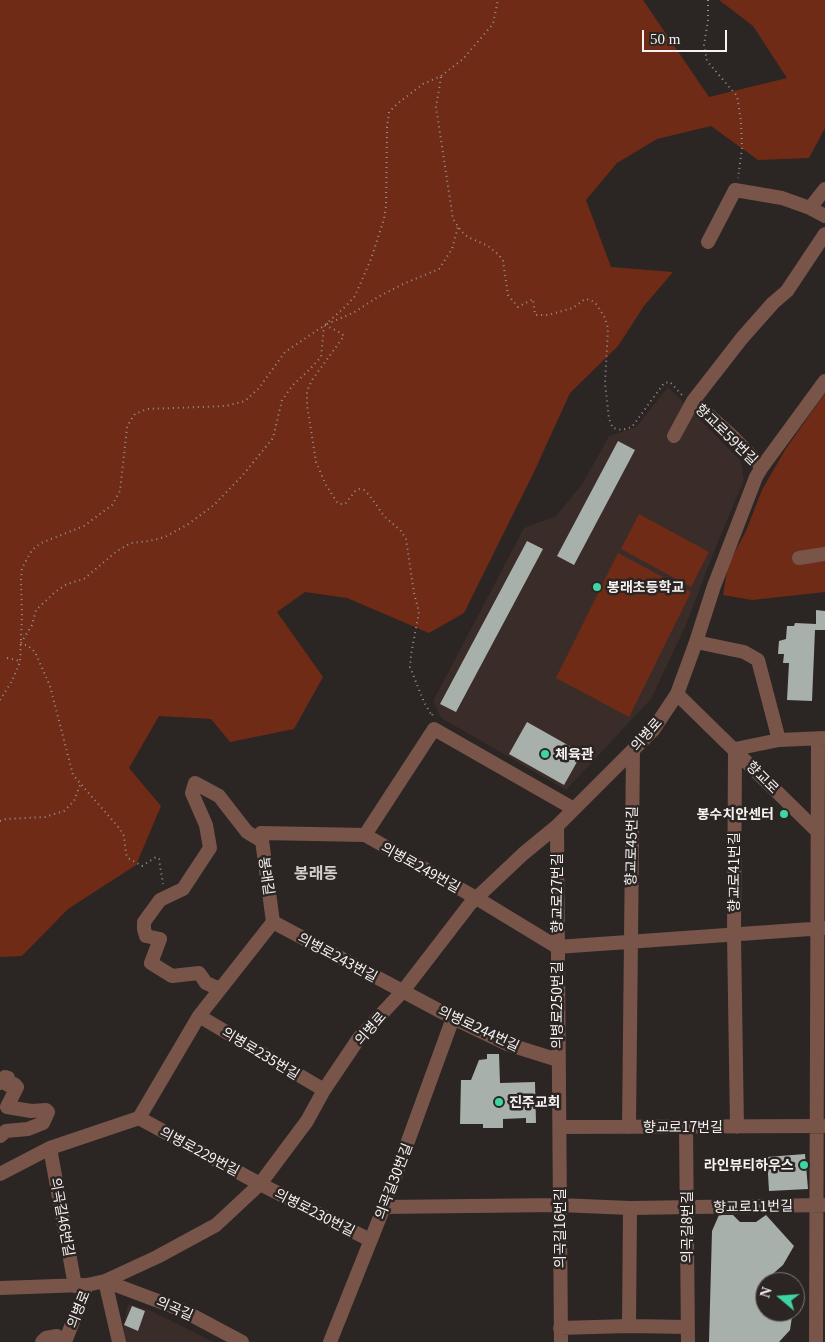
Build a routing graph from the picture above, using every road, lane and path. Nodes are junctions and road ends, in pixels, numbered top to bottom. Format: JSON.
{"nodes":[{"id":1,"x":498,"y":0,"type":"edge"},
{"id":2,"x":708,"y":0,"type":"edge"},
{"id":3,"x":441,"y":76,"type":"junction"},
{"id":4,"x":825,"y":189,"type":"edge"},
{"id":5,"x":735,"y":190,"type":"junction"},
{"id":6,"x":810,"y":208,"type":"junction"},
{"id":7,"x":825,"y":216,"type":"edge"},
{"id":8,"x":458,"y":227,"type":"junction"},
{"id":9,"x":825,"y":234,"type":"edge"},
{"id":10,"x":708,"y":242,"type":"dead end"},
{"id":11,"x":324,"y":325,"type":"junction"},
{"id":12,"x":825,"y":381,"type":"edge"},
{"id":13,"x":692,"y":402,"type":"junction"},
{"id":14,"x":674,"y":436,"type":"dead end"},
{"id":15,"x":762,"y":467,"type":"junction"},
{"id":16,"x":825,"y":554,"type":"edge"},
{"id":17,"x":799,"y":558,"type":"dead end"},
{"id":18,"x":696,"y":642,"type":"junction"},
{"id":19,"x":20,"y":646,"type":"junction"},
{"id":20,"x":7,"y":658,"type":"dead end"},
{"id":21,"x":20,"y":662,"type":"junction"},
{"id":22,"x":677,"y":694,"type":"junction"},
{"id":23,"x":0,"y":700,"type":"edge"},
{"id":24,"x":433,"y":712,"type":"dead end"},
{"id":25,"x":822,"y":739,"type":"edge"},
{"id":26,"x":780,"y":740,"type":"junction"},
{"id":27,"x":735,"y":749,"type":"junction"},
{"id":28,"x":633,"y":750,"type":"junction"},
{"id":29,"x":80,"y":783,"type":"junction"},
{"id":30,"x":574,"y":809,"type":"junction"},
{"id":31,"x":0,"y":822,"type":"edge"},
{"id":32,"x":556,"y":826,"type":"junction"},
{"id":33,"x":821,"y":832,"type":"edge"},
{"id":34,"x":364,"y":835,"type":"junction"},
{"id":35,"x":262,"y":841,"type":"junction"},
{"id":36,"x":166,"y":896,"type":"junction"},
{"id":37,"x":478,"y":899,"type":"junction"},
{"id":38,"x":273,"y":922,"type":"junction"},
{"id":39,"x":821,"y":929,"type":"edge"},
{"id":40,"x":734,"y":935,"type":"junction"},
{"id":41,"x":630,"y":942,"type":"junction"},
{"id":42,"x":557,"y":946,"type":"junction"},
{"id":43,"x":220,"y":989,"type":"junction"},
{"id":44,"x":403,"y":991,"type":"junction"},
{"id":45,"x":199,"y":1016,"type":"junction"},
{"id":46,"x":453,"y":1018,"type":"junction"},
{"id":47,"x":558,"y":1060,"type":"junction"},
{"id":48,"x":0,"y":1083,"type":"edge"},
{"id":49,"x":324,"y":1090,"type":"junction"},
{"id":50,"x":139,"y":1118,"type":"junction"},
{"id":51,"x":736,"y":1126,"type":"junction"},
{"id":52,"x":821,"y":1126,"type":"edge"},
{"id":53,"x":560,"y":1127,"type":"junction"},
{"id":54,"x":629,"y":1127,"type":"junction"},
{"id":55,"x":686,"y":1127,"type":"junction"},
{"id":56,"x":0,"y":1136,"type":"edge"},
{"id":57,"x":50,"y":1148,"type":"junction"},
{"id":58,"x":0,"y":1174,"type":"edge"},
{"id":59,"x":260,"y":1184,"type":"junction"},
{"id":60,"x":560,"y":1205,"type":"junction"},
{"id":61,"x":821,"y":1205,"type":"edge"},
{"id":62,"x":688,"y":1206,"type":"junction"},
{"id":63,"x":384,"y":1207,"type":"junction"},
{"id":64,"x":630,"y":1208,"type":"junction"},
{"id":65,"x":370,"y":1240,"type":"junction"},
{"id":66,"x":105,"y":1281,"type":"junction"},
{"id":67,"x":81,"y":1285,"type":"junction"},
{"id":68,"x":0,"y":1288,"type":"edge"},
{"id":69,"x":820,"y":1291,"type":"edge"},
{"id":70,"x":629,"y":1326,"type":"junction"},
{"id":71,"x":688,"y":1327,"type":"junction"},
{"id":72,"x":560,"y":1335,"type":"edge"},
{"id":73,"x":816,"y":1340,"type":"edge"},
{"id":74,"x":42,"y":1342,"type":"edge"},
{"id":75,"x":65,"y":1342,"type":"edge"},
{"id":76,"x":119,"y":1342,"type":"edge"},
{"id":77,"x":242,"y":1342,"type":"edge"},
{"id":78,"x":330,"y":1342,"type":"edge"},
{"id":79,"x":688,"y":1342,"type":"edge"}],
"edges":[{"from":1,"to":3,"type":"path"},
{"from":2,"to":5,"type":"path"},
{"from":3,"to":8,"type":"path"},
{"from":3,"to":11,"type":"path"},
{"from":4,"to":6,"type":"street"},
{"from":5,"to":6,"type":"street"},
{"from":5,"to":10,"type":"street"},
{"from":6,"to":7,"type":"street"},
{"from":8,"to":11,"type":"path"},
{"from":8,"to":13,"type":"path"},
{"from":9,"to":13,"type":"street"},
{"from":11,"to":19,"type":"path"},
{"from":11,"to":19,"type":"path"},
{"from":11,"to":24,"type":"path"},
{"from":12,"to":15,"type":"street"},
{"from":13,"to":14,"type":"street"},
{"from":13,"to":15,"type":"street","name":"향교로59번길"},
{"from":15,"to":18,"type":"street"},
{"from":16,"to":17,"type":"street"},
{"from":18,"to":22,"type":"street"},
{"from":18,"to":26,"type":"street"},
{"from":19,"to":21,"type":"path"},
{"from":19,"to":29,"type":"path"},
{"from":20,"to":21,"type":"path"},
{"from":21,"to":23,"type":"path"},
{"from":22,"to":27,"type":"street","name":"향교로"},
{"from":22,"to":28,"type":"street","name":"의병로"},
{"from":25,"to":26,"type":"street"},
{"from":25,"to":33,"type":"street"},
{"from":26,"to":27,"type":"street"},
{"from":27,"to":33,"type":"street","name":"향교로"},
{"from":27,"to":40,"type":"street","name":"향교로41번길"},
{"from":28,"to":30,"type":"street","name":"의병로"},
{"from":28,"to":41,"type":"street","name":"향교로45번길"},
{"from":29,"to":31,"type":"path"},
{"from":29,"to":36,"type":"path"},
{"from":30,"to":32,"type":"street","name":"의병로"},
{"from":30,"to":34,"type":"street"},
{"from":32,"to":37,"type":"street","name":"의병로"},
{"from":32,"to":42,"type":"street","name":"향교로27번길"},
{"from":33,"to":39,"type":"street"},
{"from":34,"to":35,"type":"street","name":"봉래길"},
{"from":34,"to":37,"type":"street","name":"의병로249번길"},
{"from":35,"to":36,"type":"street"},
{"from":35,"to":38,"type":"street","name":"봉래길"},
{"from":36,"to":43,"type":"street"},
{"from":37,"to":42,"type":"street","name":"의병로250번길"},
{"from":37,"to":44,"type":"street","name":"의병로"},
{"from":38,"to":43,"type":"street"},
{"from":38,"to":44,"type":"street","name":"의병로243번길"},
{"from":39,"to":40,"type":"street","name":"향교로27번길"},
{"from":39,"to":52,"type":"street"},
{"from":40,"to":41,"type":"street","name":"향교로27번길"},
{"from":40,"to":51,"type":"street","name":"향교로17번길"},
{"from":41,"to":42,"type":"street","name":"향교로27번길"},
{"from":41,"to":54,"type":"street","name":"향교로17번길"},
{"from":42,"to":47,"type":"street","name":"의병로250번길"},
{"from":43,"to":45,"type":"street"},
{"from":44,"to":46,"type":"street","name":"의병로244번길"},
{"from":44,"to":49,"type":"street","name":"의병로"},
{"from":45,"to":49,"type":"street","name":"의병로235번길"},
{"from":45,"to":50,"type":"street"},
{"from":46,"to":47,"type":"street","name":"의병로244번길"},
{"from":46,"to":63,"type":"street","name":"의곡길30번길"},
{"from":47,"to":53,"type":"street","name":"의병로250번길"},
{"from":48,"to":56,"type":"street"},
{"from":49,"to":59,"type":"street","name":"의병로"},
{"from":50,"to":57,"type":"street"},
{"from":50,"to":59,"type":"street","name":"의병로229번길"},
{"from":51,"to":52,"type":"street","name":"향교로17번길"},
{"from":51,"to":55,"type":"street","name":"향교로17번길"},
{"from":52,"to":61,"type":"street"},
{"from":53,"to":54,"type":"street","name":"향교로17번길"},
{"from":53,"to":60,"type":"street","name":"의곡길16번길"},
{"from":54,"to":55,"type":"street","name":"향교로17번길"},
{"from":55,"to":62,"type":"street","name":"의곡길8번길"},
{"from":57,"to":58,"type":"street"},
{"from":57,"to":67,"type":"street","name":"의곡길46번길"},
{"from":59,"to":65,"type":"street","name":"의병로230번길"},
{"from":59,"to":66,"type":"street","name":"의병로"},
{"from":60,"to":63,"type":"street","name":"향교로11번길"},
{"from":60,"to":64,"type":"street","name":"향교로11번길"},
{"from":60,"to":72,"type":"street","name":"의곡길16번길"},
{"from":61,"to":62,"type":"street","name":"향교로11번길"},
{"from":61,"to":69,"type":"street"},
{"from":62,"to":64,"type":"street","name":"향교로11번길"},
{"from":62,"to":71,"type":"street","name":"의곡길8번길"},
{"from":63,"to":65,"type":"street","name":"의곡길30번길"},
{"from":64,"to":70,"type":"street"},
{"from":65,"to":78,"type":"street","name":"의곡길30번길"},
{"from":66,"to":67,"type":"street","name":"의병로"},
{"from":66,"to":76,"type":"street"},
{"from":66,"to":77,"type":"street","name":"의곡길"},
{"from":67,"to":68,"type":"street"},
{"from":67,"to":75,"type":"street","name":"의병로"},
{"from":69,"to":73,"type":"street"},
{"from":70,"to":71,"type":"street"},
{"from":70,"to":72,"type":"street","name":"의곡길16번길"},
{"from":71,"to":79,"type":"street","name":"의곡길8번길"},
{"from":74,"to":75,"type":"street"}]}
